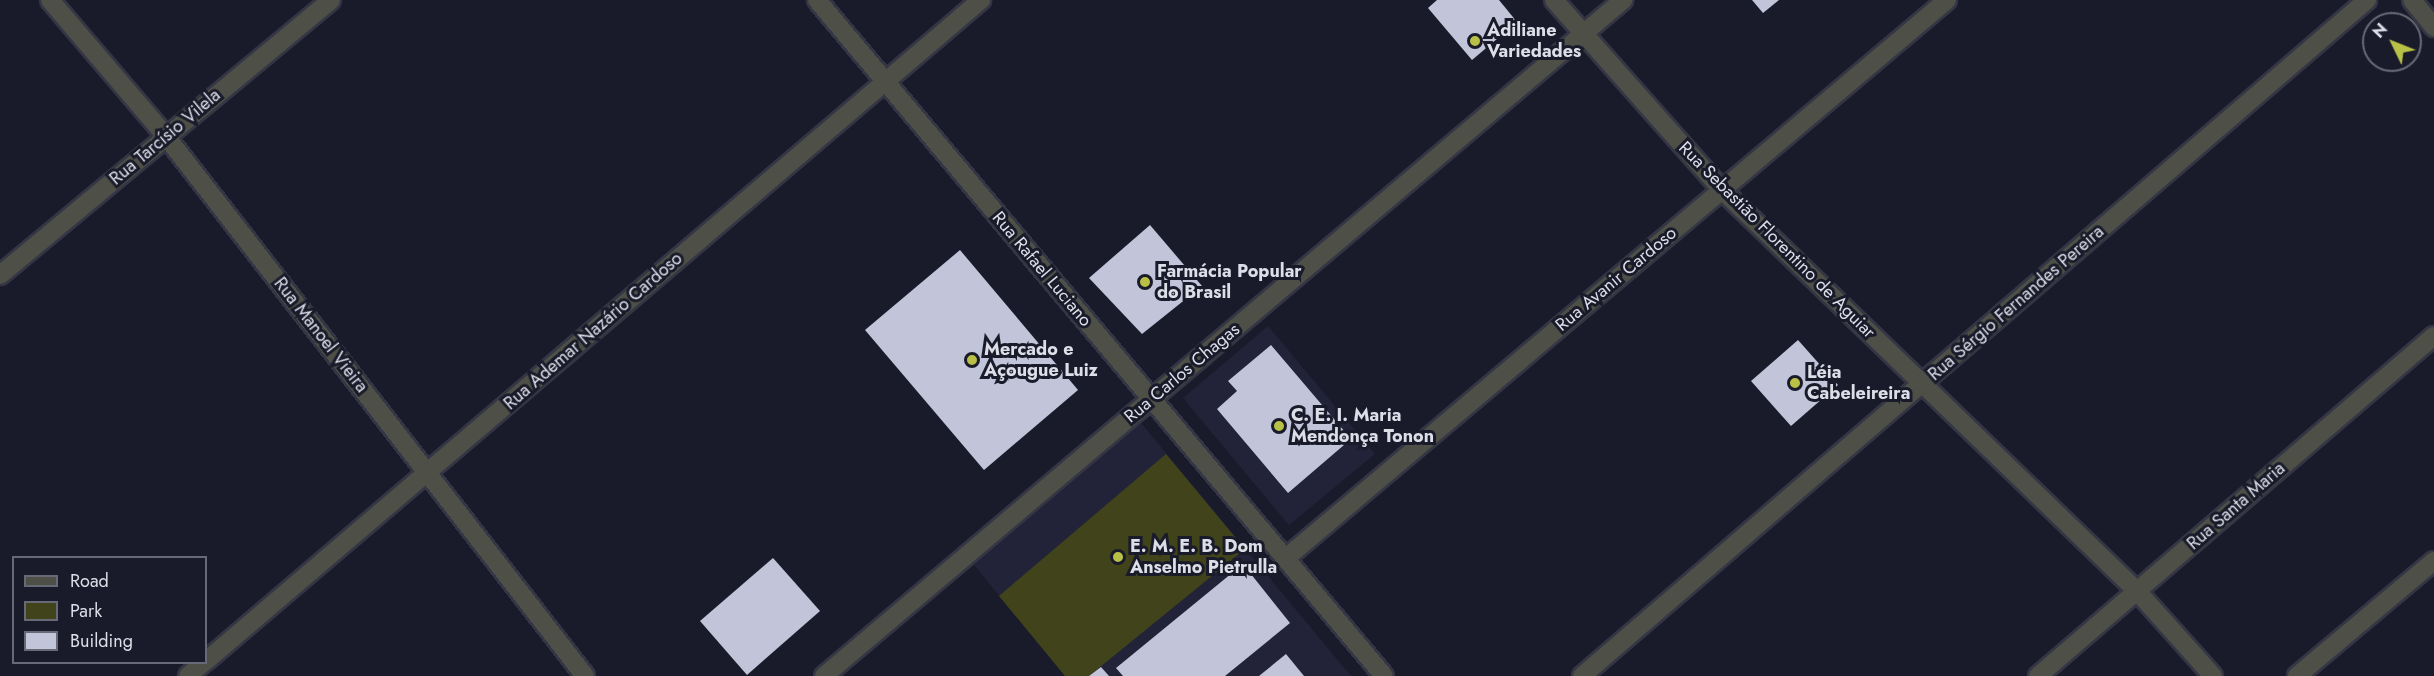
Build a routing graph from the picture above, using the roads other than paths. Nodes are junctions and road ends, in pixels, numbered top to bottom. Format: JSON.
{"nodes":[{"id":1,"x":50,"y":0,"type":"edge"},
{"id":2,"x":331,"y":0,"type":"edge"},
{"id":3,"x":817,"y":0,"type":"edge"},
{"id":4,"x":981,"y":0,"type":"edge"},
{"id":5,"x":1554,"y":0,"type":"edge"},
{"id":6,"x":1623,"y":0,"type":"edge"},
{"id":7,"x":1947,"y":0,"type":"edge"},
{"id":8,"x":2367,"y":0,"type":"edge"},
{"id":9,"x":2412,"y":0,"type":"edge"},
{"id":10,"x":2434,"y":27,"type":"edge"},
{"id":11,"x":1582,"y":34,"type":"junction"},
{"id":12,"x":885,"y":81,"type":"junction"},
{"id":13,"x":165,"y":135,"type":"junction"},
{"id":14,"x":1722,"y":190,"type":"junction"},
{"id":15,"x":0,"y":275,"type":"edge"},
{"id":16,"x":2434,"y":336,"type":"edge"},
{"id":17,"x":1922,"y":384,"type":"junction"},
{"id":18,"x":1151,"y":399,"type":"junction"},
{"id":19,"x":427,"y":473,"type":"junction"},
{"id":20,"x":1286,"y":558,"type":"junction"},
{"id":21,"x":2434,"y":561,"type":"edge"},
{"id":22,"x":2137,"y":591,"type":"junction"},
{"id":23,"x":207,"y":660,"type":"edge"},
{"id":24,"x":203,"y":664,"type":"edge"},
{"id":25,"x":188,"y":676,"type":"edge"},
{"id":26,"x":585,"y":676,"type":"edge"},
{"id":27,"x":824,"y":676,"type":"edge"},
{"id":28,"x":1384,"y":676,"type":"edge"},
{"id":29,"x":1582,"y":676,"type":"edge"},
{"id":30,"x":2038,"y":676,"type":"edge"},
{"id":31,"x":2213,"y":676,"type":"edge"},
{"id":32,"x":2297,"y":676,"type":"edge"}],
"edges":[{"from":1,"to":13,"type":"street","name":"Rua Manoel Vieira"},
{"from":2,"to":13,"type":"street","name":"Rua Tarcísio Vilela"},
{"from":3,"to":12,"type":"street","name":"Rua Rafael Luciano"},
{"from":4,"to":12,"type":"street","name":"Rua Ademar Nazário Cardoso"},
{"from":5,"to":11,"type":"street","name":"Rua Sebastião Florentino de Aguiar"},
{"from":6,"to":11,"type":"street","name":"Rua Carlos Chagas"},
{"from":7,"to":14,"type":"street","name":"Rua Avanir Cardoso"},
{"from":8,"to":17,"type":"street","name":"Rua Sérgio Fernandes Pereira"},
{"from":9,"to":10,"type":"street"},
{"from":11,"to":14,"type":"street","name":"Rua Sebastião Florentino de Aguiar"},
{"from":11,"to":18,"type":"street","name":"Rua Carlos Chagas"},
{"from":12,"to":18,"type":"street","name":"Rua Rafael Luciano"},
{"from":12,"to":19,"type":"street","name":"Rua Ademar Nazário Cardoso"},
{"from":13,"to":15,"type":"street","name":"Rua Tarcísio Vilela"},
{"from":13,"to":19,"type":"street","name":"Rua Manoel Vieira"},
{"from":14,"to":17,"type":"street","name":"Rua Sebastião Florentino de Aguiar"},
{"from":14,"to":20,"type":"street","name":"Rua Avanir Cardoso"},
{"from":16,"to":22,"type":"street","name":"Rua Santa Maria"},
{"from":17,"to":22,"type":"street","name":"Rua Sebastião Florentino de Aguiar"},
{"from":17,"to":29,"type":"street","name":"Rua Sérgio Fernandes Pereira"},
{"from":18,"to":20,"type":"street","name":"Rua Rafael Luciano"},
{"from":18,"to":27,"type":"street","name":"Rua Carlos Chagas"},
{"from":19,"to":23,"type":"street","name":"Rua Ademar Nazário Cardoso"},
{"from":19,"to":26,"type":"street","name":"Rua Manoel Vieira"},
{"from":20,"to":28,"type":"street","name":"Rua Rafael Luciano"},
{"from":21,"to":32,"type":"street"},
{"from":22,"to":30,"type":"street","name":"Rua Santa Maria"},
{"from":22,"to":31,"type":"street","name":"Rua Sebastião Florentino de Aguiar"},
{"from":24,"to":25,"type":"street","name":"Rua Ademar Nazário Cardoso"}]}
